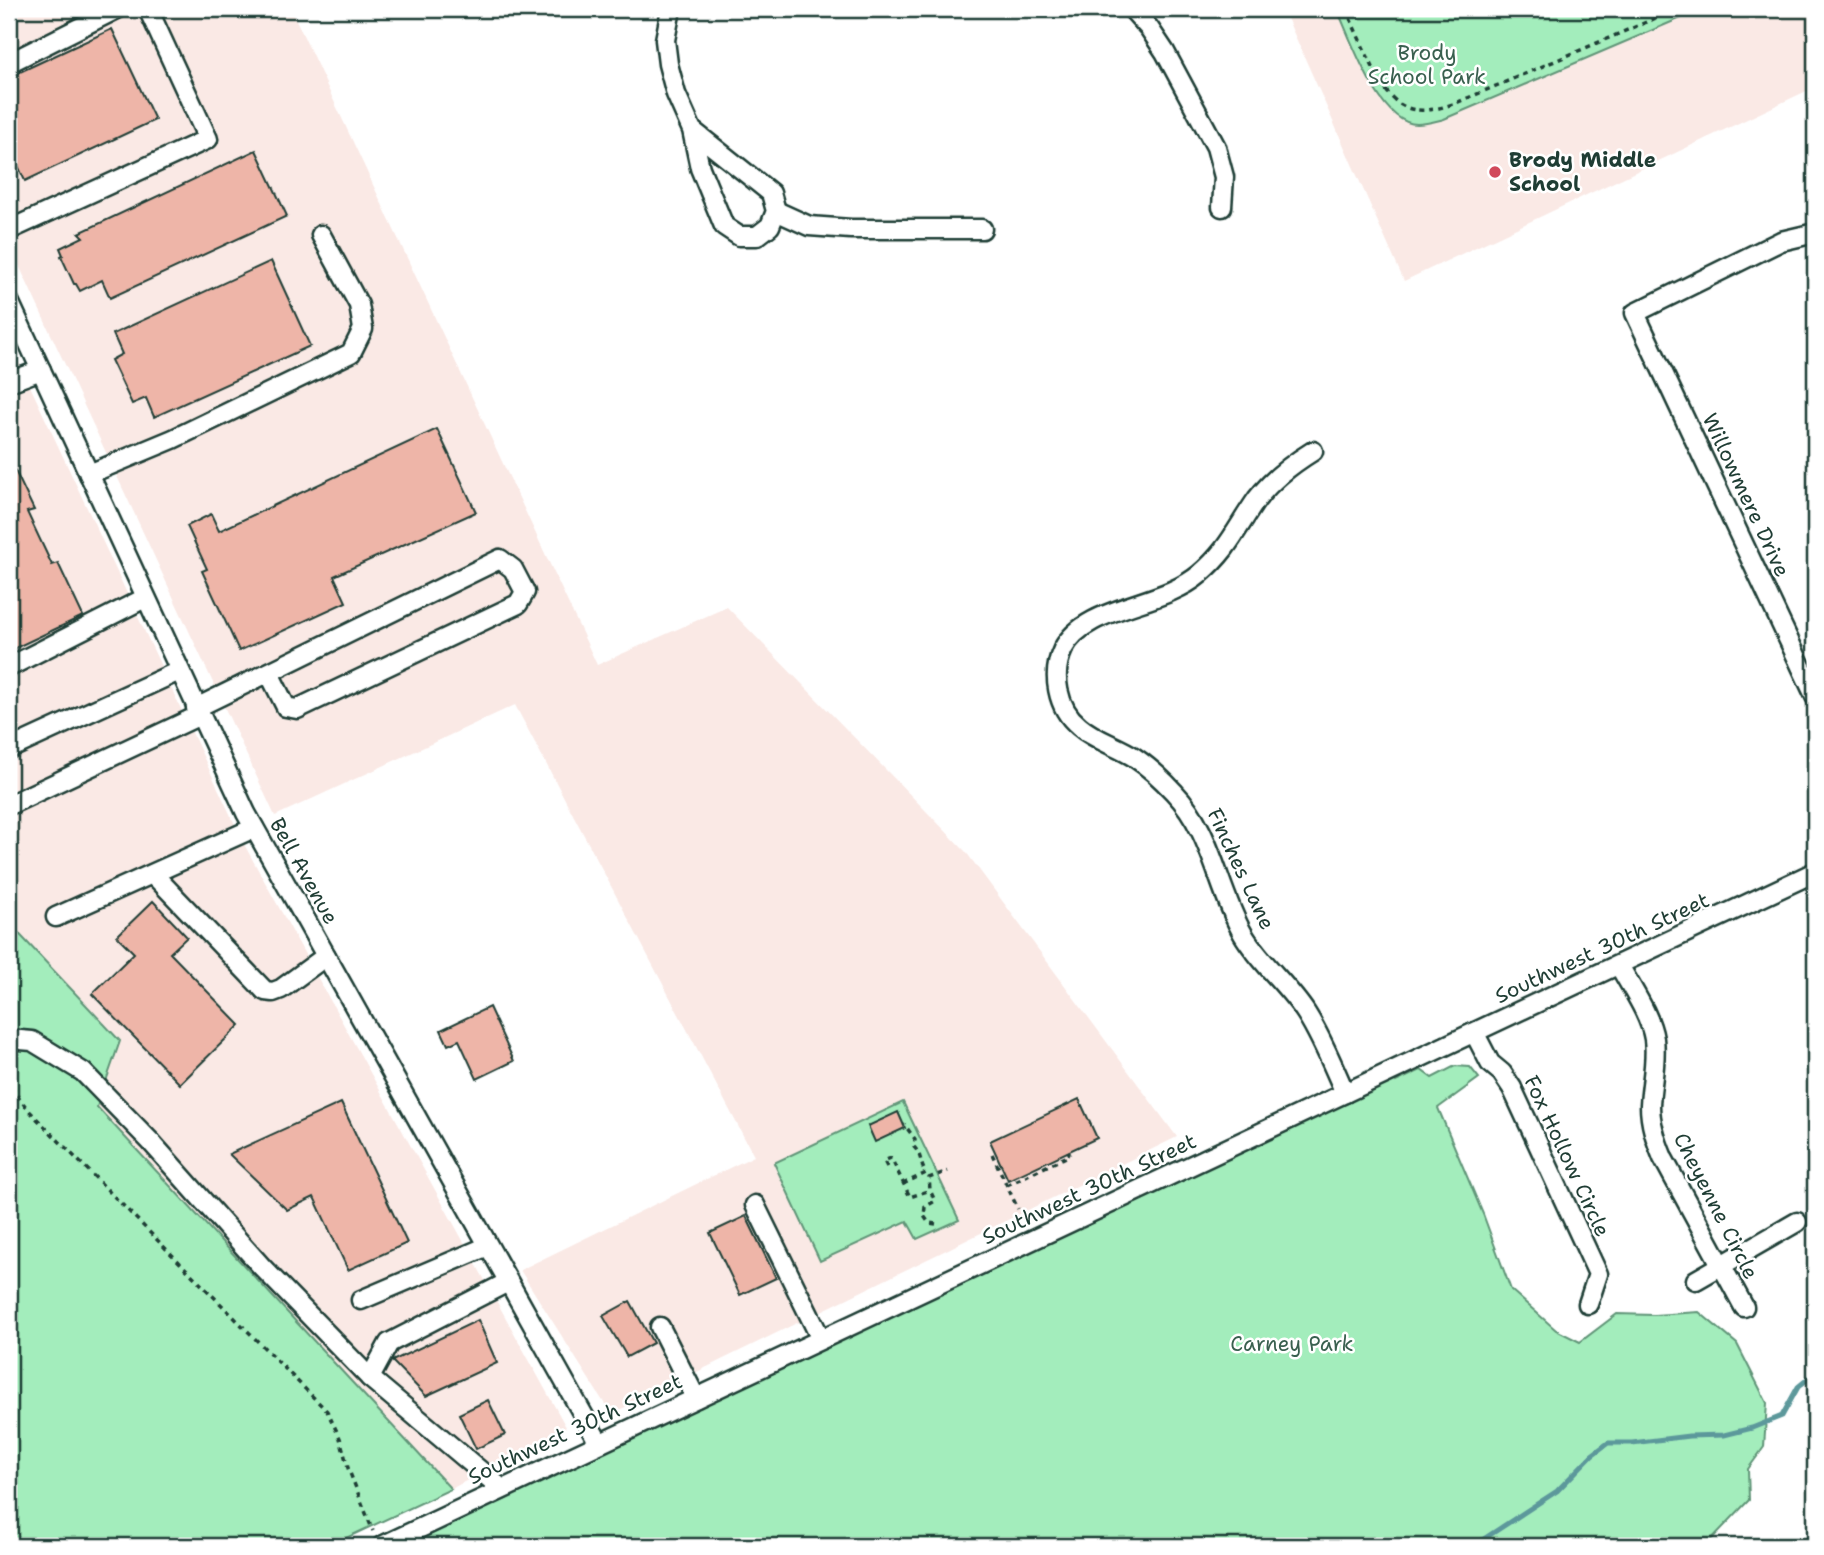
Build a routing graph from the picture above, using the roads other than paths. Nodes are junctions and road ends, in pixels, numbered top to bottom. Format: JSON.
{"nodes":[{"id":1,"x":117,"y":9,"type":"edge"},
{"id":2,"x":148,"y":9,"type":"edge"},
{"id":3,"x":671,"y":9,"type":"edge"},
{"id":4,"x":1132,"y":9,"type":"edge"},
{"id":5,"x":9,"y":63,"type":"edge"},
{"id":6,"x":692,"y":130,"type":"junction"},
{"id":7,"x":1222,"y":207,"type":"dead end"},
{"id":8,"x":776,"y":211,"type":"junction"},
{"id":9,"x":982,"y":229,"type":"dead end"},
{"id":10,"x":9,"y":230,"type":"edge"},
{"id":11,"x":1815,"y":233,"type":"edge"},
{"id":12,"x":321,"y":235,"type":"dead end"},
{"id":13,"x":9,"y":301,"type":"edge"},
{"id":14,"x":41,"y":370,"type":"junction"},
{"id":15,"x":9,"y":382,"type":"edge"},
{"id":16,"x":1313,"y":451,"type":"dead end"},
{"id":17,"x":89,"y":474,"type":"junction"},
{"id":18,"x":145,"y":598,"type":"junction"},
{"id":19,"x":9,"y":667,"type":"edge"},
{"id":20,"x":179,"y":671,"type":"junction"},
{"id":21,"x":269,"y":673,"type":"junction"},
{"id":22,"x":1815,"y":696,"type":"edge"},
{"id":23,"x":198,"y":711,"type":"junction"},
{"id":24,"x":9,"y":748,"type":"edge"},
{"id":25,"x":9,"y":805,"type":"edge"},
{"id":26,"x":254,"y":828,"type":"junction"},
{"id":27,"x":1815,"y":872,"type":"edge"},
{"id":28,"x":153,"y":874,"type":"junction"},
{"id":29,"x":56,"y":917,"type":"dead end"},
{"id":30,"x":326,"y":956,"type":"junction"},
{"id":31,"x":1619,"y":965,"type":"junction"},
{"id":32,"x":1475,"y":1034,"type":"junction"},
{"id":33,"x":9,"y":1039,"type":"edge"},
{"id":34,"x":1345,"y":1093,"type":"junction"},
{"id":35,"x":755,"y":1205,"type":"dead end"},
{"id":36,"x":1797,"y":1222,"type":"dead end"},
{"id":37,"x":488,"y":1246,"type":"junction"},
{"id":38,"x":1721,"y":1266,"type":"junction"},
{"id":39,"x":1696,"y":1280,"type":"dead end"},
{"id":40,"x":508,"y":1282,"type":"junction"},
{"id":41,"x":362,"y":1300,"type":"dead end"},
{"id":42,"x":1588,"y":1304,"type":"dead end"},
{"id":43,"x":1744,"y":1307,"type":"dead end"},
{"id":44,"x":660,"y":1327,"type":"dead end"},
{"id":45,"x":821,"y":1339,"type":"junction"},
{"id":46,"x":370,"y":1378,"type":"junction"},
{"id":47,"x":696,"y":1398,"type":"junction"},
{"id":48,"x":599,"y":1443,"type":"junction"},
{"id":49,"x":502,"y":1489,"type":"junction"},
{"id":50,"x":379,"y":1542,"type":"edge"}],
"edges":[{"from":1,"to":5,"type":"street"},
{"from":2,"to":10,"type":"street"},
{"from":3,"to":6,"type":"street"},
{"from":4,"to":7,"type":"street"},
{"from":6,"to":8,"type":"street"},
{"from":6,"to":8,"type":"street"},
{"from":8,"to":9,"type":"street"},
{"from":11,"to":22,"type":"street","name":"Willowmere Drive"},
{"from":12,"to":17,"type":"street"},
{"from":13,"to":14,"type":"street","name":"Bell Avenue"},
{"from":14,"to":15,"type":"street"},
{"from":14,"to":17,"type":"street","name":"Bell Avenue"},
{"from":16,"to":34,"type":"street","name":"Finches Lane"},
{"from":17,"to":18,"type":"street","name":"Bell Avenue"},
{"from":18,"to":19,"type":"street"},
{"from":18,"to":20,"type":"street","name":"Bell Avenue"},
{"from":20,"to":23,"type":"street","name":"Bell Avenue"},
{"from":20,"to":24,"type":"street"},
{"from":21,"to":21,"type":"street"},
{"from":21,"to":23,"type":"street"},
{"from":23,"to":25,"type":"street"},
{"from":23,"to":26,"type":"street","name":"Bell Avenue"},
{"from":26,"to":28,"type":"street"},
{"from":26,"to":30,"type":"street","name":"Bell Avenue"},
{"from":27,"to":31,"type":"street","name":"Southwest 30th Street"},
{"from":28,"to":29,"type":"street"},
{"from":28,"to":30,"type":"street"},
{"from":30,"to":37,"type":"street","name":"Bell Avenue"},
{"from":31,"to":32,"type":"street","name":"Southwest 30th Street"},
{"from":31,"to":38,"type":"street","name":"Cheyenne Circle"},
{"from":32,"to":34,"type":"street","name":"Southwest 30th Street"},
{"from":32,"to":42,"type":"street","name":"Fox Hollow Circle"},
{"from":33,"to":46,"type":"street"},
{"from":34,"to":45,"type":"street","name":"Southwest 30th Street"},
{"from":35,"to":45,"type":"street"},
{"from":36,"to":38,"type":"street"},
{"from":37,"to":40,"type":"street","name":"Bell Avenue"},
{"from":37,"to":41,"type":"street"},
{"from":38,"to":39,"type":"street"},
{"from":38,"to":43,"type":"street","name":"Cheyenne Circle"},
{"from":40,"to":46,"type":"street"},
{"from":40,"to":48,"type":"street","name":"Bell Avenue"},
{"from":44,"to":47,"type":"street"},
{"from":45,"to":47,"type":"street","name":"Southwest 30th Street"},
{"from":46,"to":49,"type":"street"},
{"from":47,"to":48,"type":"street","name":"Southwest 30th Street"},
{"from":48,"to":49,"type":"street","name":"Southwest 30th Street"},
{"from":49,"to":50,"type":"street","name":"Southwest 30th Street"}]}
